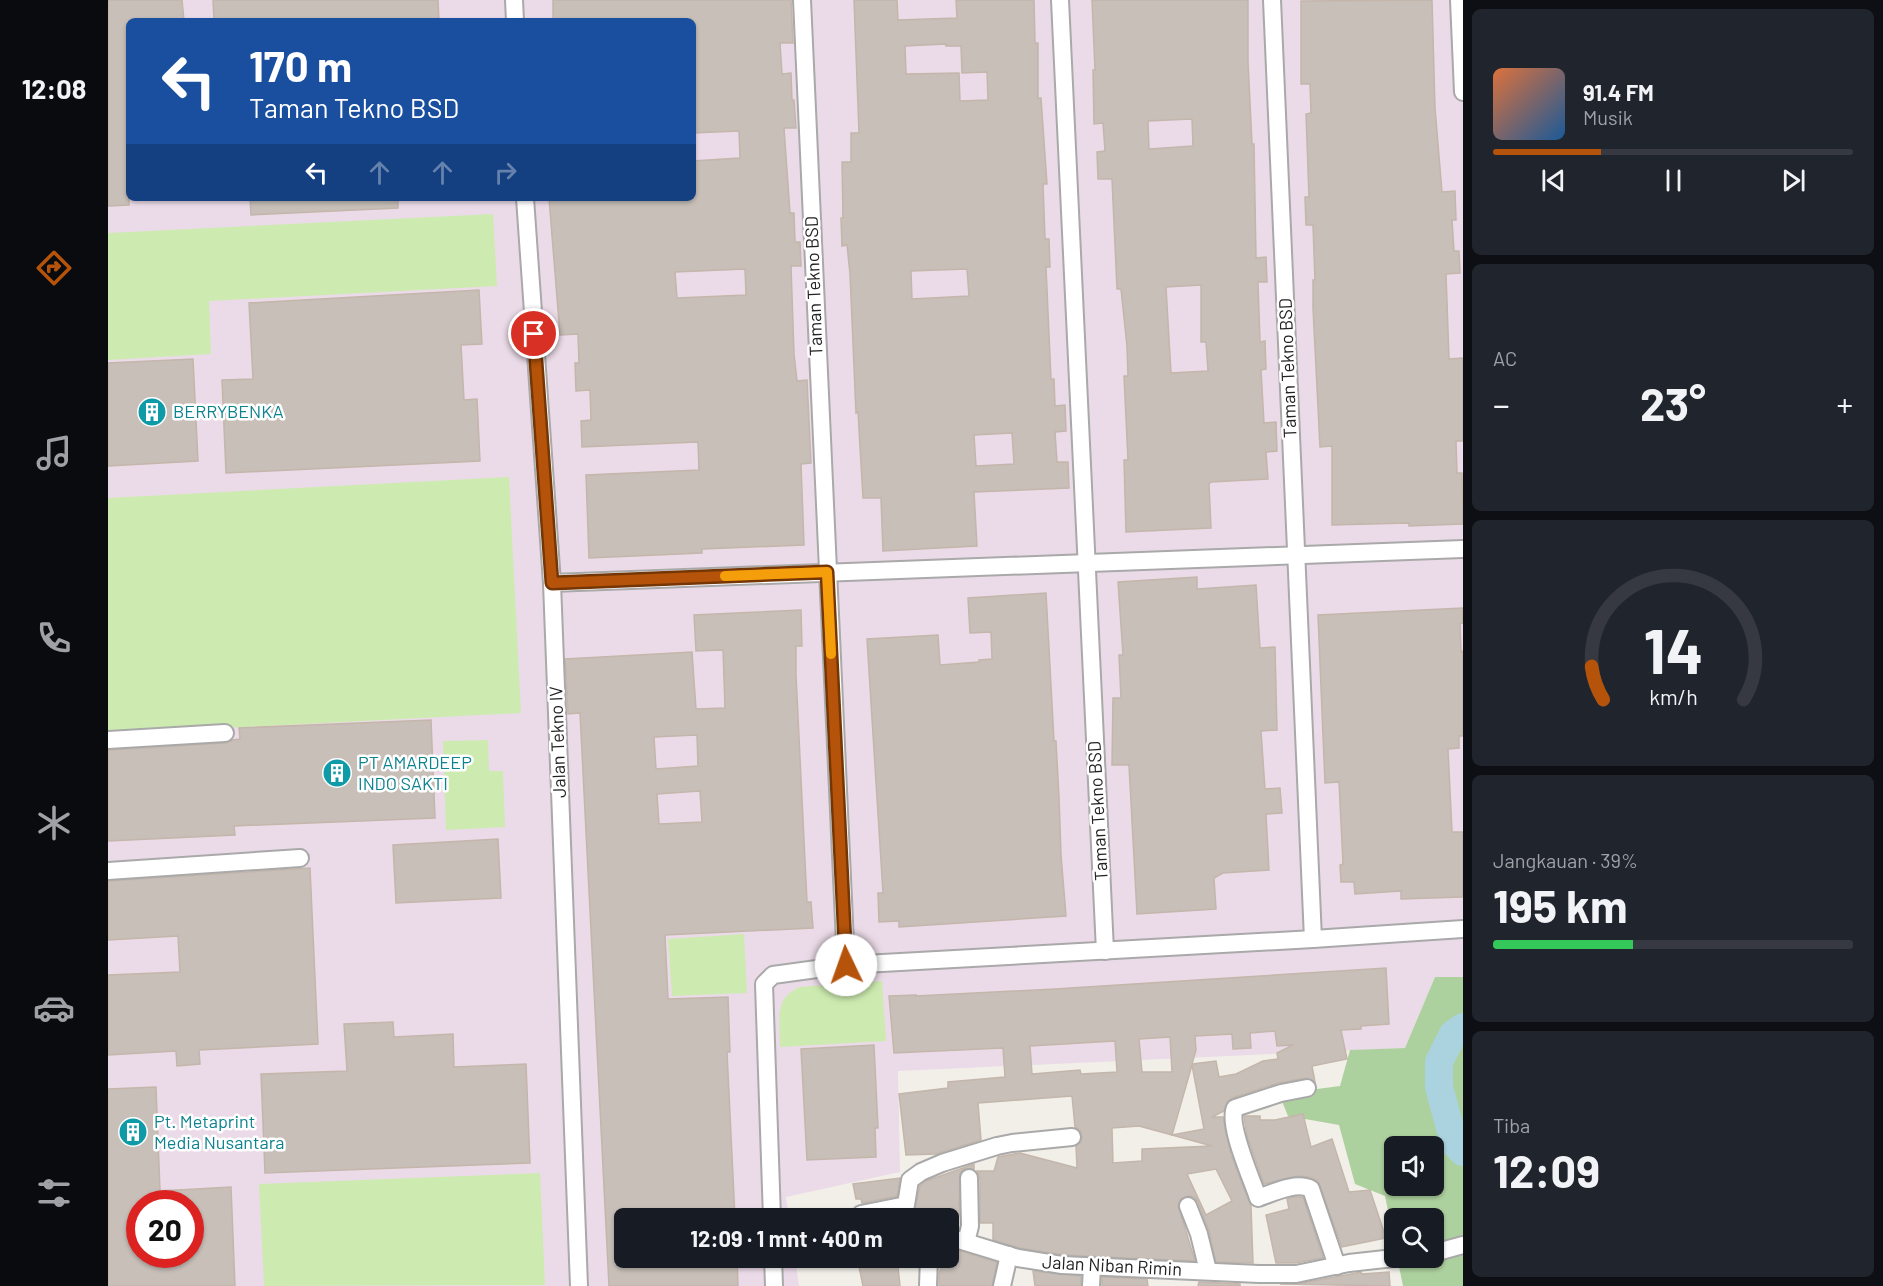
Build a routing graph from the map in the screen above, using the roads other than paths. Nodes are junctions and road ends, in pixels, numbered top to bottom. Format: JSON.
{"nodes":[{"id":1,"x":514,"y":0,"type":"edge"},
{"id":2,"x":802,"y":0,"type":"edge"},
{"id":3,"x":1060,"y":0,"type":"edge"},
{"id":4,"x":1272,"y":0,"type":"edge"},
{"id":5,"x":1459,"y":0,"type":"edge"},
{"id":6,"x":515,"y":18,"type":"edge"},
{"id":7,"x":1463,"y":92,"type":"edge"},
{"id":8,"x":525,"y":201,"type":"edge"},
{"id":9,"x":1463,"y":549,"type":"edge"},
{"id":10,"x":1296,"y":556,"type":"junction"},
{"id":11,"x":1086,"y":563,"type":"junction"},
{"id":12,"x":827,"y":572,"type":"junction"},
{"id":13,"x":552,"y":583,"type":"junction"},
{"id":14,"x":225,"y":733,"type":"dead end"},
{"id":15,"x":108,"y":740,"type":"edge"},
{"id":16,"x":300,"y":858,"type":"dead end"},
{"id":17,"x":108,"y":871,"type":"edge"},
{"id":18,"x":1463,"y":929,"type":"edge"},
{"id":19,"x":1312,"y":939,"type":"junction"},
{"id":20,"x":1105,"y":951,"type":"junction"},
{"id":21,"x":846,"y":965,"type":"junction"},
{"id":22,"x":1307,"y":1088,"type":"dead end"},
{"id":23,"x":1072,"y":1137,"type":"dead end"},
{"id":24,"x":968,"y":1166,"type":"junction"},
{"id":25,"x":1188,"y":1206,"type":"dead end"},
{"id":26,"x":772,"y":1208,"type":"edge"},
{"id":27,"x":891,"y":1208,"type":"edge"},
{"id":28,"x":959,"y":1241,"type":"edge"},
{"id":29,"x":966,"y":1242,"type":"junction"},
{"id":30,"x":1463,"y":1245,"type":"edge"},
{"id":31,"x":1444,"y":1250,"type":"edge"},
{"id":32,"x":1009,"y":1255,"type":"junction"},
{"id":33,"x":1384,"y":1260,"type":"edge"},
{"id":34,"x":1337,"y":1266,"type":"junction"},
{"id":35,"x":1092,"y":1267,"type":"junction"},
{"id":36,"x":773,"y":1268,"type":"edge"},
{"id":37,"x":929,"y":1268,"type":"edge"},
{"id":38,"x":1208,"y":1271,"type":"junction"},
{"id":39,"x":579,"y":1286,"type":"edge"},
{"id":40,"x":774,"y":1286,"type":"edge"},
{"id":41,"x":928,"y":1286,"type":"edge"},
{"id":42,"x":1002,"y":1286,"type":"edge"},
{"id":43,"x":1092,"y":1286,"type":"edge"}],
"edges":[{"from":1,"to":6,"type":"street"},
{"from":2,"to":12,"type":"street","name":"Taman Tekno BSD"},
{"from":3,"to":11,"type":"street","name":"Taman Tekno BSD"},
{"from":4,"to":10,"type":"street","name":"Taman Tekno BSD"},
{"from":5,"to":7,"type":"street"},
{"from":8,"to":13,"type":"street","name":"Jalan Tekno IV"},
{"from":9,"to":10,"type":"street"},
{"from":10,"to":11,"type":"street"},
{"from":10,"to":19,"type":"street","name":"Taman Tekno BSD"},
{"from":11,"to":12,"type":"street"},
{"from":11,"to":20,"type":"street","name":"Taman Tekno BSD"},
{"from":12,"to":13,"type":"street"},
{"from":12,"to":21,"type":"street","name":"Taman Tekno BSD"},
{"from":13,"to":39,"type":"street","name":"Jalan Tekno IV"},
{"from":14,"to":15,"type":"street"},
{"from":16,"to":17,"type":"street"},
{"from":18,"to":19,"type":"street"},
{"from":19,"to":20,"type":"street"},
{"from":20,"to":21,"type":"street"},
{"from":21,"to":26,"type":"street"},
{"from":22,"to":34,"type":"street"},
{"from":23,"to":24,"type":"street"},
{"from":24,"to":27,"type":"street"},
{"from":24,"to":29,"type":"street"},
{"from":25,"to":38,"type":"street"},
{"from":28,"to":29,"type":"street","name":"Jalan Niban Rimin"},
{"from":29,"to":32,"type":"street","name":"Jalan Niban Rimin"},
{"from":30,"to":31,"type":"street"},
{"from":32,"to":35,"type":"street","name":"Jalan Niban Rimin"},
{"from":32,"to":42,"type":"street"},
{"from":33,"to":34,"type":"street","name":"Jalan Niban Rimin"},
{"from":34,"to":38,"type":"street","name":"Jalan Niban Rimin"},
{"from":35,"to":38,"type":"street","name":"Jalan Niban Rimin"},
{"from":35,"to":43,"type":"street"},
{"from":36,"to":40,"type":"street"},
{"from":37,"to":41,"type":"street"}]}
